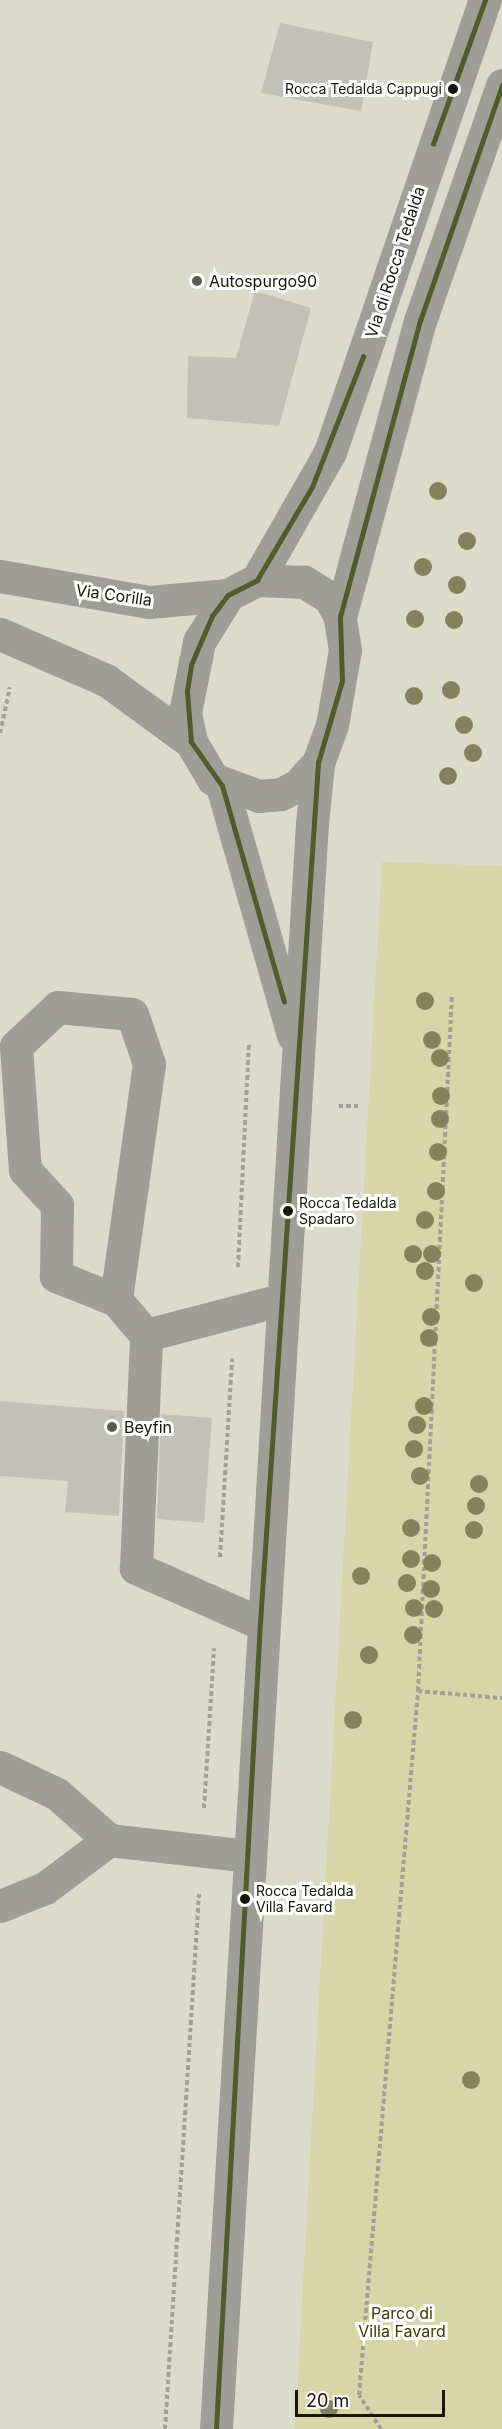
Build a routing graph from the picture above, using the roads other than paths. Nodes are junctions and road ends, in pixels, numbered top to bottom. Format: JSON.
{"nodes":[{"id":1,"x":485,"y":0,"type":"edge"},
{"id":2,"x":502,"y":85,"type":"edge"},
{"id":3,"x":0,"y":576,"type":"edge"},
{"id":4,"x":257,"y":580,"type":"junction"},
{"id":5,"x":228,"y":596,"type":"junction"},
{"id":6,"x":340,"y":617,"type":"junction"},
{"id":7,"x":0,"y":634,"type":"edge"},
{"id":8,"x":191,"y":742,"type":"junction"},
{"id":9,"x":318,"y":763,"type":"junction"},
{"id":10,"x":222,"y":786,"type":"junction"},
{"id":11,"x":300,"y":1060,"type":"junction"},
{"id":12,"x":116,"y":1300,"type":"junction"},
{"id":13,"x":280,"y":1300,"type":"junction"},
{"id":14,"x":146,"y":1335,"type":"junction"},
{"id":15,"x":260,"y":1623,"type":"junction"},
{"id":16,"x":0,"y":1767,"type":"edge"},
{"id":17,"x":109,"y":1840,"type":"junction"},
{"id":18,"x":250,"y":1856,"type":"junction"},
{"id":19,"x":0,"y":1906,"type":"edge"},
{"id":20,"x":216,"y":2429,"type":"edge"}],
"edges":[{"from":1,"to":4,"type":"street","name":"Via di Rocca Tedalda"},
{"from":2,"to":6,"type":"street"},
{"from":3,"to":5,"type":"street","name":"Via Corilla"},
{"from":4,"to":5,"type":"street"},
{"from":4,"to":6,"type":"street"},
{"from":5,"to":8,"type":"street"},
{"from":6,"to":9,"type":"street"},
{"from":7,"to":8,"type":"street"},
{"from":8,"to":10,"type":"street"},
{"from":9,"to":10,"type":"street"},
{"from":9,"to":11,"type":"street"},
{"from":10,"to":11,"type":"street"},
{"from":11,"to":13,"type":"street"},
{"from":12,"to":12,"type":"street"},
{"from":12,"to":14,"type":"street"},
{"from":13,"to":14,"type":"street"},
{"from":13,"to":15,"type":"street"},
{"from":14,"to":15,"type":"street"},
{"from":15,"to":18,"type":"street"},
{"from":16,"to":17,"type":"street"},
{"from":17,"to":18,"type":"street"},
{"from":17,"to":19,"type":"street"},
{"from":18,"to":20,"type":"street"}]}
